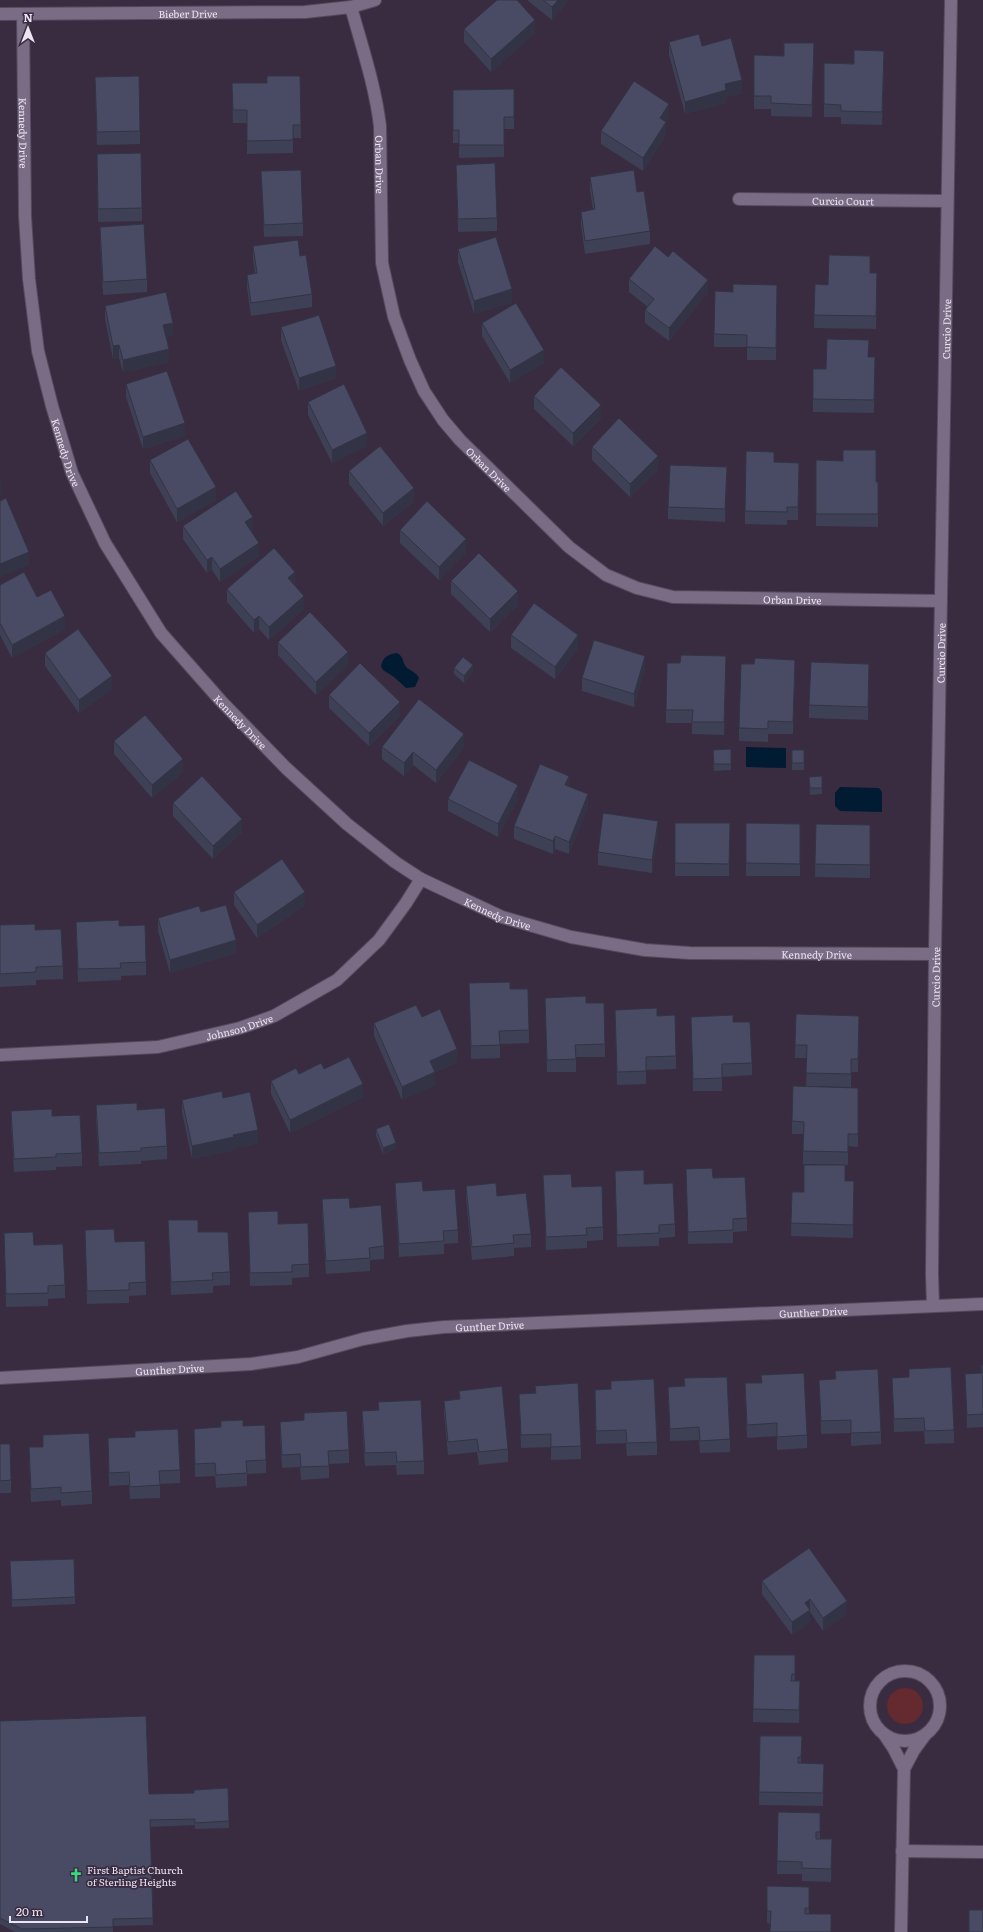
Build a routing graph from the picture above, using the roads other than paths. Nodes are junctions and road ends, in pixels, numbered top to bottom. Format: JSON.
{"nodes":[{"id":1,"x":376,"y":0,"type":"edge"},
{"id":2,"x":951,"y":0,"type":"edge"},
{"id":3,"x":351,"y":7,"type":"junction"},
{"id":4,"x":0,"y":14,"type":"edge"},
{"id":5,"x":23,"y":14,"type":"junction"},
{"id":6,"x":739,"y":199,"type":"dead end"},
{"id":7,"x":948,"y":201,"type":"junction"},
{"id":8,"x":941,"y":601,"type":"junction"},
{"id":9,"x":421,"y":878,"type":"junction"},
{"id":10,"x":935,"y":954,"type":"junction"},
{"id":11,"x":0,"y":1055,"type":"edge"},
{"id":12,"x":983,"y":1304,"type":"edge"},
{"id":13,"x":933,"y":1306,"type":"junction"},
{"id":14,"x":0,"y":1378,"type":"edge"},
{"id":15,"x":882,"y":1732,"type":"junction"},
{"id":16,"x":925,"y":1734,"type":"junction"},
{"id":17,"x":904,"y":1770,"type":"junction"},
{"id":18,"x":902,"y":1851,"type":"junction"},
{"id":19,"x":983,"y":1852,"type":"edge"},
{"id":20,"x":901,"y":1932,"type":"edge"}],
"edges":[{"from":1,"to":3,"type":"street","name":"Bieber Drive"},
{"from":2,"to":7,"type":"street","name":"Curcio Drive"},
{"from":3,"to":5,"type":"street","name":"Bieber Drive"},
{"from":3,"to":8,"type":"street","name":"Orban Drive"},
{"from":4,"to":5,"type":"street","name":"Bieber Drive"},
{"from":5,"to":9,"type":"street","name":"Kennedy Drive"},
{"from":6,"to":7,"type":"street","name":"Curcio Court"},
{"from":7,"to":8,"type":"street","name":"Curcio Drive"},
{"from":8,"to":10,"type":"street","name":"Curcio Drive"},
{"from":9,"to":10,"type":"street","name":"Kennedy Drive"},
{"from":9,"to":11,"type":"street","name":"Johnson Drive"},
{"from":10,"to":13,"type":"street","name":"Curcio Drive"},
{"from":12,"to":13,"type":"street","name":"Gunther Drive"},
{"from":13,"to":14,"type":"street","name":"Gunther Drive"},
{"from":15,"to":16,"type":"street"},
{"from":15,"to":16,"type":"street"},
{"from":15,"to":17,"type":"street"},
{"from":16,"to":17,"type":"street"},
{"from":17,"to":18,"type":"street"},
{"from":18,"to":19,"type":"street"},
{"from":18,"to":20,"type":"street"}]}
